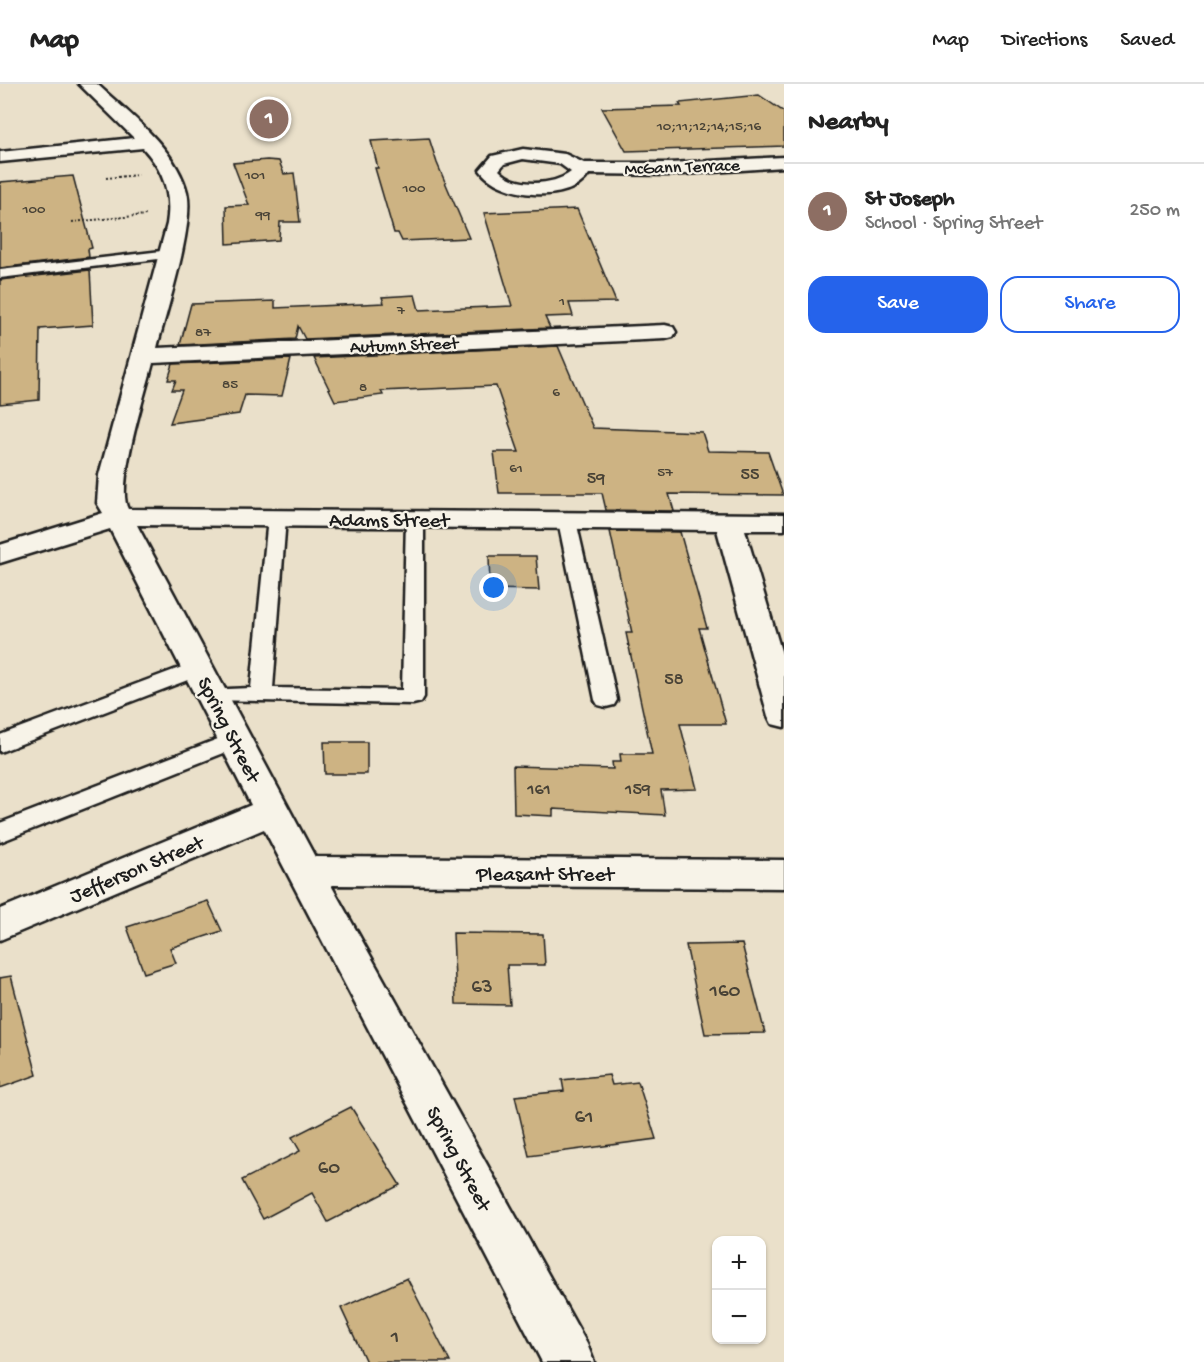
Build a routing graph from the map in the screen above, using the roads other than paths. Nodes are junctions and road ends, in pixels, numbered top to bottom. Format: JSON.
{"nodes":[{"id":1,"x":87,"y":84,"type":"edge"},
{"id":2,"x":145,"y":142,"type":"junction"},
{"id":3,"x":0,"y":157,"type":"edge"},
{"id":4,"x":784,"y":162,"type":"edge"},
{"id":5,"x":580,"y":168,"type":"dead end"},
{"id":6,"x":170,"y":254,"type":"junction"},
{"id":7,"x":0,"y":274,"type":"edge"},
{"id":8,"x":665,"y":332,"type":"dead end"},
{"id":9,"x":143,"y":356,"type":"junction"},
{"id":10,"x":119,"y":517,"type":"junction"},
{"id":11,"x":278,"y":518,"type":"junction"},
{"id":12,"x":415,"y":519,"type":"junction"},
{"id":13,"x":567,"y":521,"type":"junction"},
{"id":14,"x":729,"y":522,"type":"junction"},
{"id":15,"x":784,"y":522,"type":"edge"},
{"id":16,"x":0,"y":554,"type":"edge"},
{"id":17,"x":205,"y":681,"type":"junction"},
{"id":18,"x":261,"y":695,"type":"junction"},
{"id":19,"x":606,"y":700,"type":"dead end"},
{"id":20,"x":784,"y":716,"type":"edge"},
{"id":21,"x":236,"y":740,"type":"junction"},
{"id":22,"x":0,"y":744,"type":"edge"},
{"id":23,"x":272,"y":811,"type":"junction"},
{"id":24,"x":0,"y":833,"type":"edge"},
{"id":25,"x":307,"y":871,"type":"junction"},
{"id":26,"x":784,"y":874,"type":"edge"},
{"id":27,"x":0,"y":925,"type":"edge"},
{"id":28,"x":568,"y":1362,"type":"edge"}],
"edges":[{"from":1,"to":2,"type":"street","name":"Spring Street"},
{"from":2,"to":3,"type":"street"},
{"from":2,"to":6,"type":"street","name":"Spring Street"},
{"from":4,"to":5,"type":"street","name":"McGann Terrace"},
{"from":6,"to":7,"type":"lane"},
{"from":6,"to":9,"type":"street","name":"Spring Street"},
{"from":8,"to":9,"type":"street","name":"Autumn Street"},
{"from":9,"to":10,"type":"street","name":"Spring Street"},
{"from":10,"to":11,"type":"street","name":"Adams Street"},
{"from":10,"to":16,"type":"street","name":"Adams Street"},
{"from":10,"to":17,"type":"street","name":"Spring Street"},
{"from":11,"to":12,"type":"street","name":"Adams Street"},
{"from":11,"to":18,"type":"lane"},
{"from":12,"to":13,"type":"street","name":"Adams Street"},
{"from":12,"to":18,"type":"lane"},
{"from":13,"to":14,"type":"street","name":"Adams Street"},
{"from":13,"to":19,"type":"lane"},
{"from":14,"to":15,"type":"street","name":"Adams Street"},
{"from":14,"to":20,"type":"street"},
{"from":17,"to":18,"type":"lane"},
{"from":17,"to":21,"type":"street","name":"Spring Street"},
{"from":17,"to":22,"type":"lane"},
{"from":21,"to":23,"type":"street","name":"Spring Street"},
{"from":21,"to":24,"type":"lane"},
{"from":23,"to":25,"type":"street","name":"Spring Street"},
{"from":23,"to":27,"type":"street","name":"Jefferson Street"},
{"from":25,"to":26,"type":"street","name":"Pleasant Street"},
{"from":25,"to":28,"type":"street","name":"Spring Street"}]}
